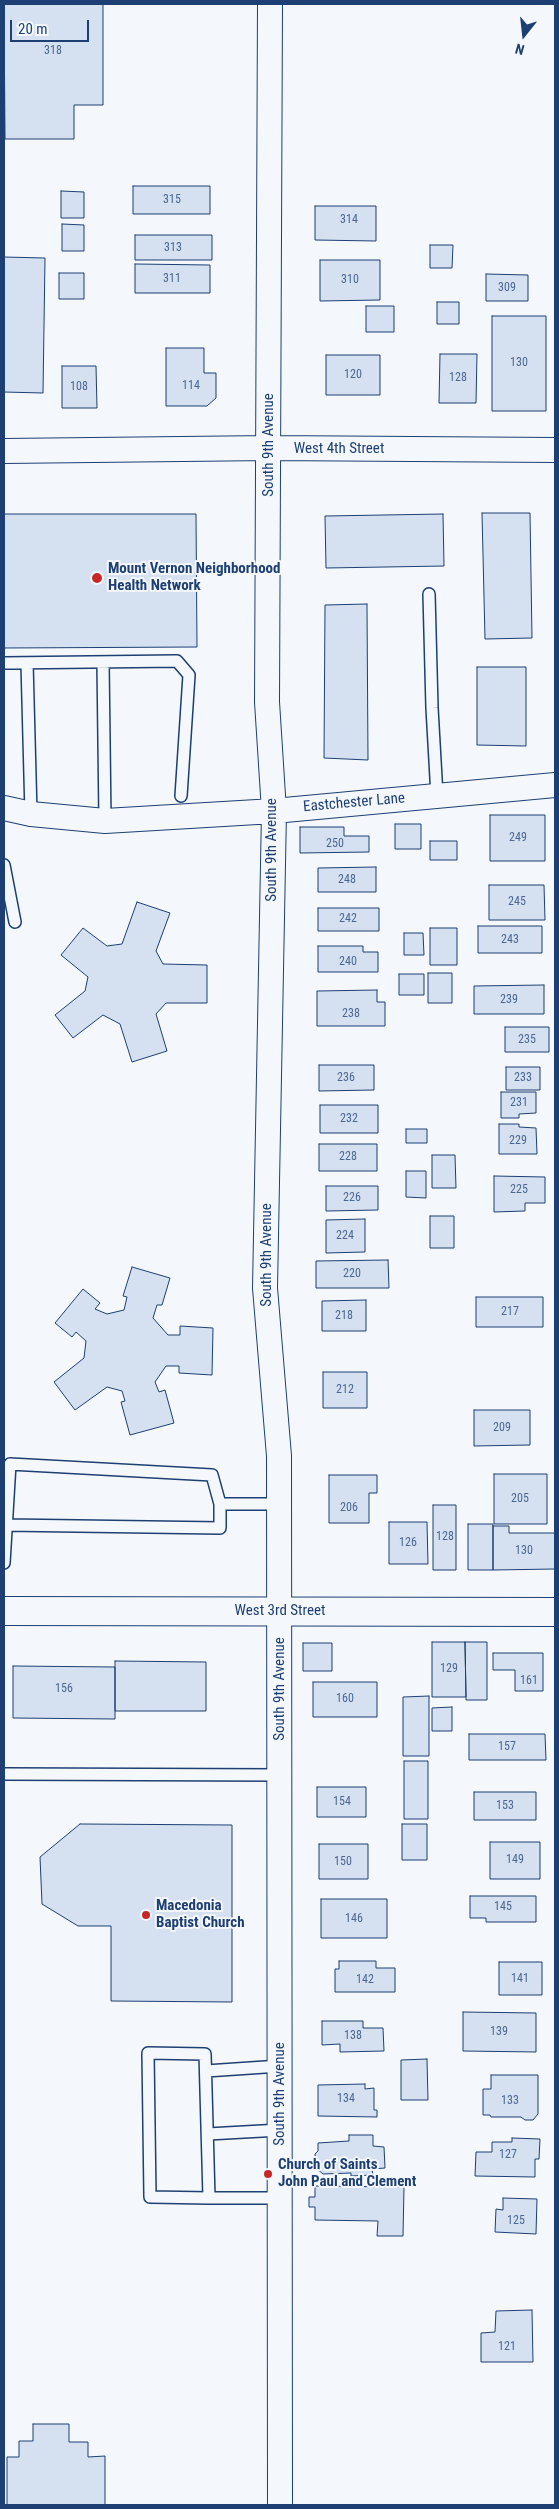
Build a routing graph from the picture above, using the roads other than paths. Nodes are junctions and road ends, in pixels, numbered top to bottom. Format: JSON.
{"nodes":[{"id":1,"x":270,"y":4,"type":"edge"},
{"id":2,"x":270,"y":448,"type":"junction"},
{"id":3,"x":555,"y":450,"type":"edge"},
{"id":4,"x":4,"y":451,"type":"edge"},
{"id":5,"x":429,"y":594,"type":"dead end"},
{"id":6,"x":103,"y":662,"type":"junction"},
{"id":7,"x":4,"y":663,"type":"edge"},
{"id":8,"x":27,"y":663,"type":"junction"},
{"id":9,"x":555,"y":784,"type":"edge"},
{"id":10,"x":181,"y":796,"type":"dead end"},
{"id":11,"x":437,"y":796,"type":"junction"},
{"id":12,"x":4,"y":808,"type":"edge"},
{"id":13,"x":274,"y":811,"type":"junction"},
{"id":14,"x":30,"y":814,"type":"junction"},
{"id":15,"x":106,"y":821,"type":"junction"},
{"id":16,"x":4,"y":865,"type":"edge"},
{"id":17,"x":15,"y":922,"type":"dead end"},
{"id":18,"x":220,"y":1504,"type":"junction"},
{"id":19,"x":278,"y":1504,"type":"junction"},
{"id":20,"x":6,"y":1525,"type":"junction"},
{"id":21,"x":4,"y":1563,"type":"edge"},
{"id":22,"x":280,"y":1610,"type":"junction"},
{"id":23,"x":4,"y":1611,"type":"edge"},
{"id":24,"x":555,"y":1612,"type":"edge"},
{"id":25,"x":4,"y":1774,"type":"edge"},
{"id":26,"x":280,"y":1774,"type":"junction"},
{"id":27,"x":280,"y":2066,"type":"junction"},
{"id":28,"x":206,"y":2071,"type":"junction"},
{"id":29,"x":280,"y":2130,"type":"junction"},
{"id":30,"x":208,"y":2134,"type":"junction"},
{"id":31,"x":209,"y":2198,"type":"junction"},
{"id":32,"x":280,"y":2198,"type":"junction"},
{"id":33,"x":280,"y":2505,"type":"edge"}],
"edges":[{"from":1,"to":2,"type":"street","name":"South 9th Avenue"},
{"from":2,"to":3,"type":"street","name":"West 4th Street"},
{"from":2,"to":4,"type":"street","name":"West 4th Street"},
{"from":2,"to":13,"type":"street","name":"South 9th Avenue"},
{"from":5,"to":11,"type":"lane"},
{"from":6,"to":8,"type":"lane"},
{"from":6,"to":10,"type":"lane"},
{"from":6,"to":15,"type":"lane"},
{"from":7,"to":8,"type":"lane"},
{"from":8,"to":14,"type":"lane"},
{"from":9,"to":11,"type":"street","name":"Eastchester Lane"},
{"from":11,"to":13,"type":"street","name":"Eastchester Lane"},
{"from":12,"to":14,"type":"street","name":"Eastchester Lane"},
{"from":13,"to":15,"type":"street","name":"Eastchester Lane"},
{"from":13,"to":19,"type":"street","name":"South 9th Avenue"},
{"from":14,"to":15,"type":"street","name":"Eastchester Lane"},
{"from":16,"to":17,"type":"lane"},
{"from":18,"to":19,"type":"lane"},
{"from":18,"to":20,"type":"lane"},
{"from":18,"to":20,"type":"lane"},
{"from":19,"to":22,"type":"street","name":"South 9th Avenue"},
{"from":20,"to":21,"type":"lane"},
{"from":22,"to":23,"type":"street","name":"West 3rd Street"},
{"from":22,"to":24,"type":"street","name":"West 3rd Street"},
{"from":22,"to":26,"type":"street","name":"South 9th Avenue"},
{"from":25,"to":26,"type":"lane"},
{"from":26,"to":27,"type":"street","name":"South 9th Avenue"},
{"from":27,"to":28,"type":"lane"},
{"from":27,"to":29,"type":"street","name":"South 9th Avenue"},
{"from":28,"to":30,"type":"lane"},
{"from":28,"to":31,"type":"lane"},
{"from":29,"to":30,"type":"lane"},
{"from":29,"to":32,"type":"street","name":"South 9th Avenue"},
{"from":30,"to":31,"type":"lane"},
{"from":31,"to":32,"type":"lane"},
{"from":32,"to":33,"type":"street","name":"South 9th Avenue"}]}
